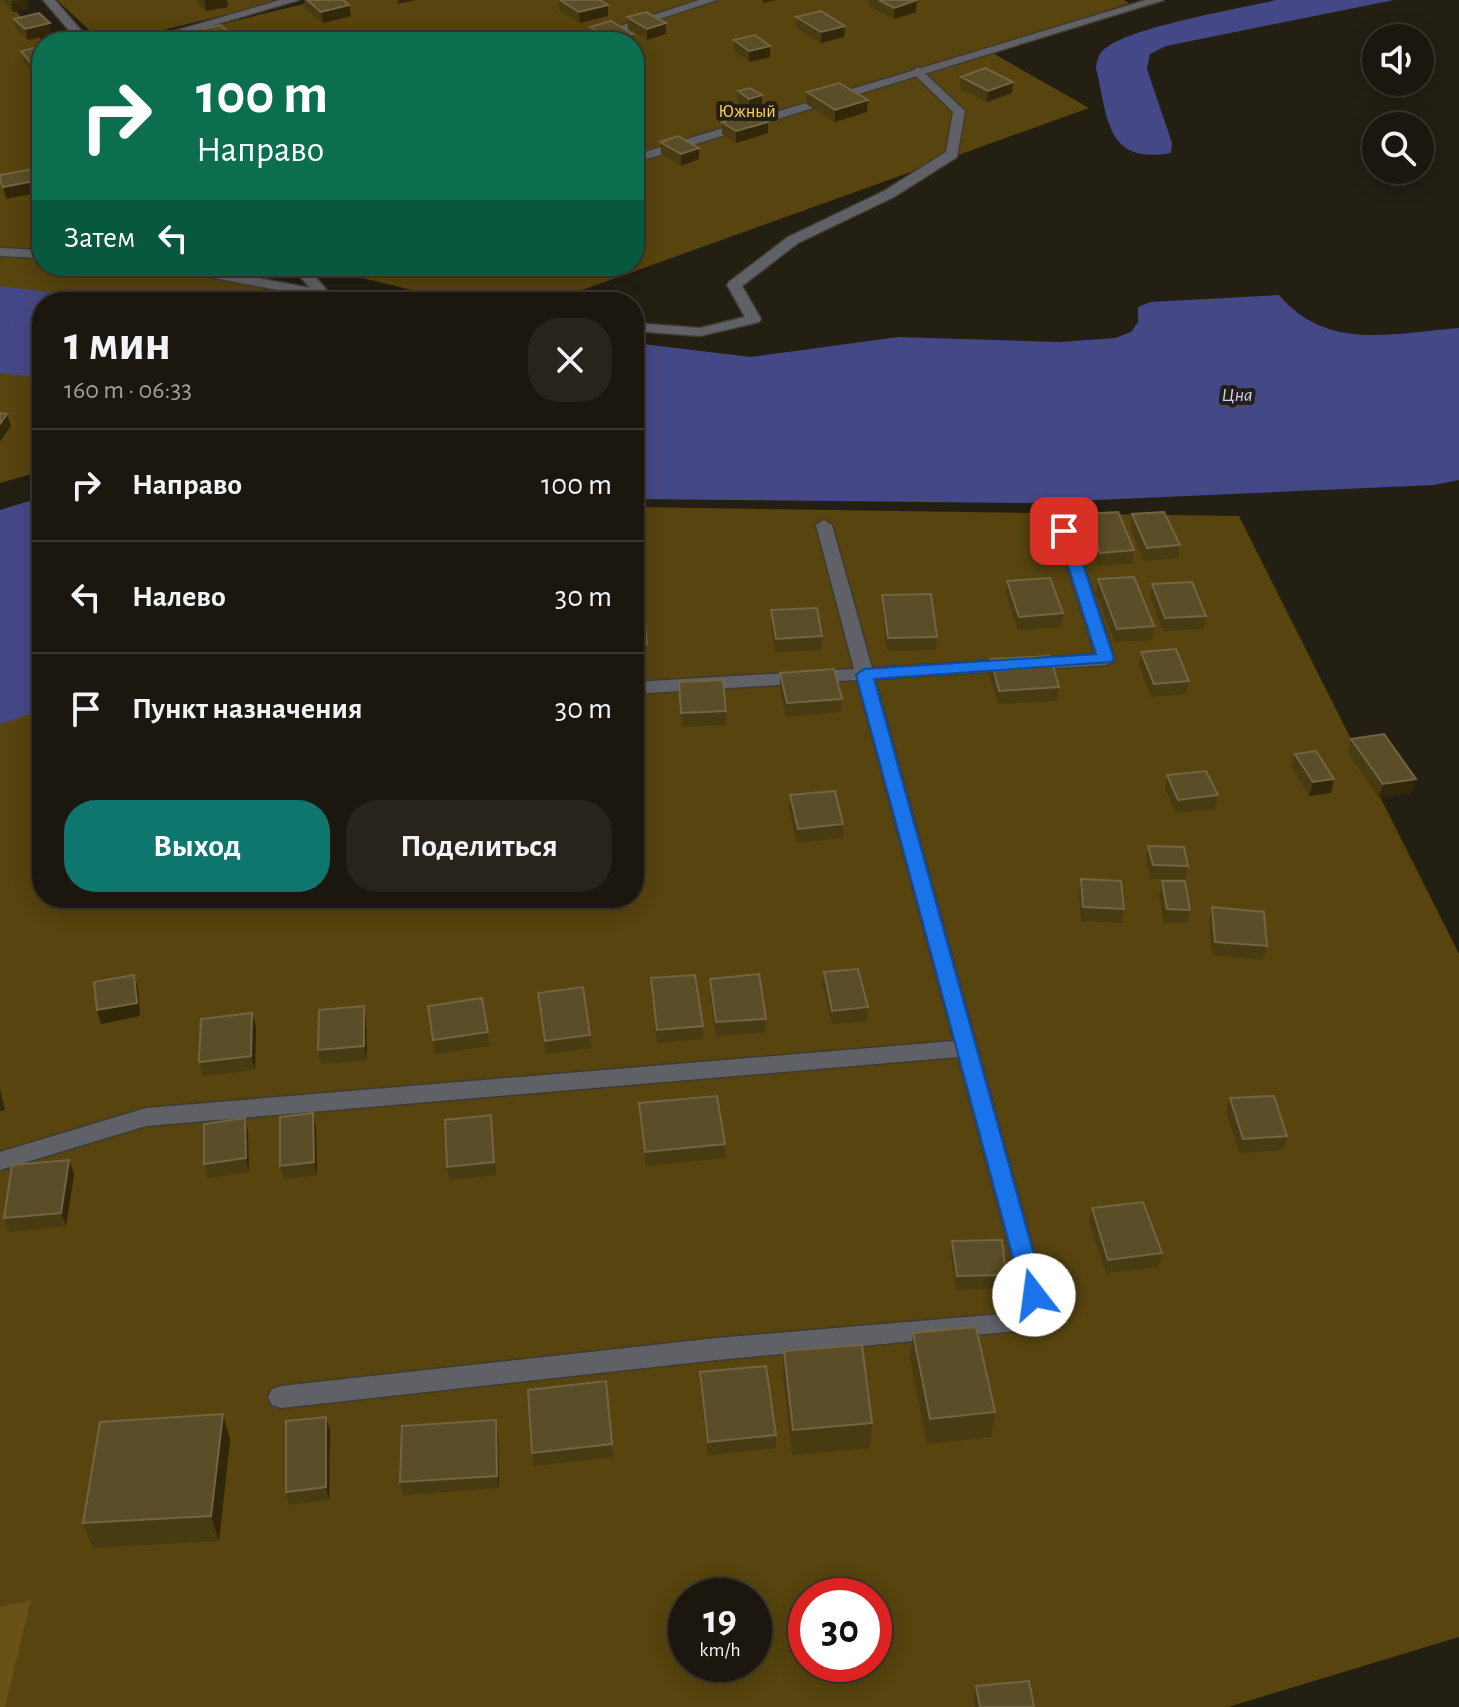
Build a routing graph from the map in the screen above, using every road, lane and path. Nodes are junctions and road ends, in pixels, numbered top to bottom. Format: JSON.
{"nodes":[{"id":1,"x":49,"y":0,"type":"edge"},
{"id":2,"x":239,"y":0,"type":"edge"},
{"id":3,"x":293,"y":0,"type":"edge"},
{"id":4,"x":711,"y":0,"type":"edge"},
{"id":5,"x":1112,"y":0,"type":"edge"},
{"id":6,"x":1158,"y":0,"type":"edge"},
{"id":7,"x":1129,"y":10,"type":"junction"},
{"id":8,"x":250,"y":11,"type":"junction"},
{"id":9,"x":76,"y":32,"type":"edge"},
{"id":10,"x":178,"y":32,"type":"edge"},
{"id":11,"x":609,"y":32,"type":"edge"},
{"id":12,"x":918,"y":71,"type":"junction"},
{"id":13,"x":644,"y":156,"type":"edge"},
{"id":14,"x":0,"y":252,"type":"edge"},
{"id":15,"x":32,"y":254,"type":"edge"},
{"id":16,"x":229,"y":276,"type":"edge"},
{"id":17,"x":307,"y":276,"type":"edge"},
{"id":18,"x":321,"y":292,"type":"joint"},
{"id":19,"x":644,"y":328,"type":"edge"},
{"id":20,"x":824,"y":525,"type":"dead end"},
{"id":21,"x":1064,"y":531,"type":"dead end"},
{"id":22,"x":864,"y":675,"type":"junction"},
{"id":23,"x":644,"y":687,"type":"edge"},
{"id":24,"x":966,"y":1048,"type":"junction"},
{"id":25,"x":0,"y":1161,"type":"edge"},
{"id":26,"x":281,"y":1397,"type":"dead end"}],
"edges":[{"from":1,"to":9,"type":"street"},
{"from":2,"to":8,"type":"street"},
{"from":3,"to":8,"type":"street"},
{"from":4,"to":11,"type":"street"},
{"from":5,"to":7,"type":"street"},
{"from":6,"to":7,"type":"street"},
{"from":7,"to":12,"type":"street"},
{"from":8,"to":10,"type":"street"},
{"from":12,"to":13,"type":"street"},
{"from":12,"to":19,"type":"street"},
{"from":14,"to":15,"type":"street"},
{"from":16,"to":18,"type":"street"},
{"from":17,"to":18,"type":"street"},
{"from":20,"to":22,"type":"street"},
{"from":21,"to":22,"type":"street"},
{"from":22,"to":23,"type":"street"},
{"from":22,"to":24,"type":"street"},
{"from":24,"to":25,"type":"street"},
{"from":24,"to":26,"type":"street"}]}
